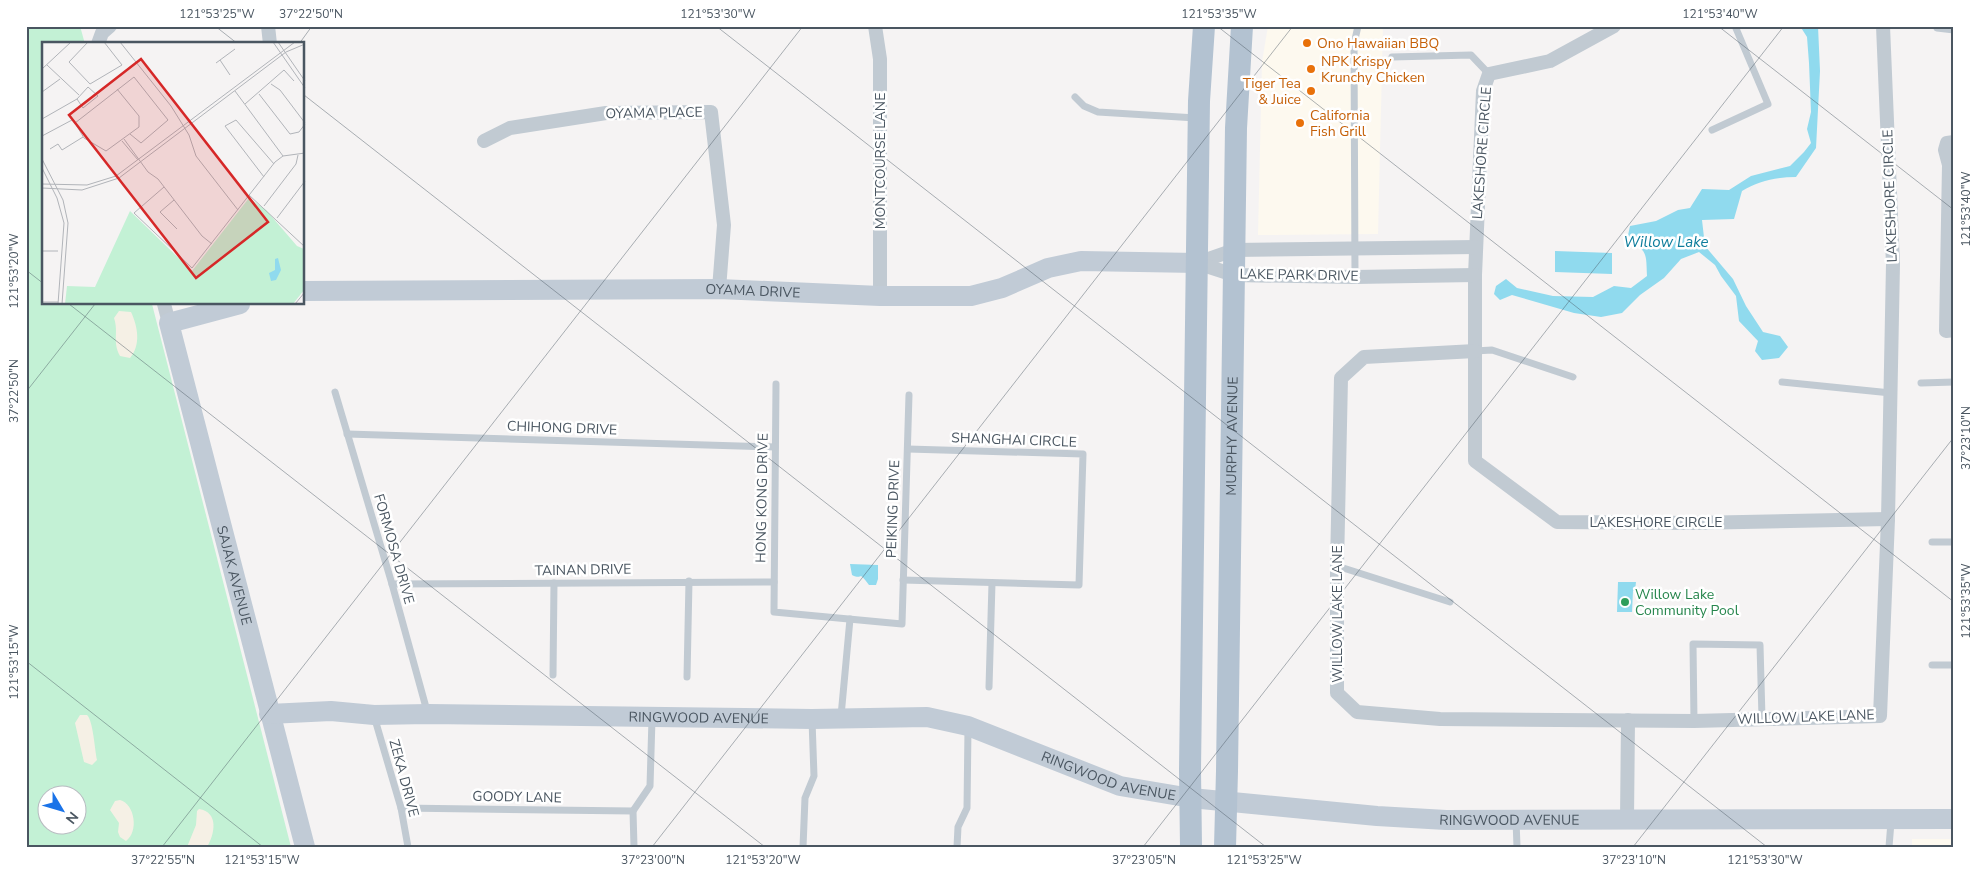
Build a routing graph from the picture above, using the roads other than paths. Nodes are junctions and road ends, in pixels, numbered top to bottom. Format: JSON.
{"nodes":[{"id":1,"x":268,"y":26,"type":"edge"},
{"id":2,"x":875,"y":26,"type":"edge"},
{"id":3,"x":1204,"y":26,"type":"edge"},
{"id":4,"x":1242,"y":26,"type":"edge"},
{"id":5,"x":1358,"y":26,"type":"edge"},
{"id":6,"x":1614,"y":26,"type":"edge"},
{"id":7,"x":1735,"y":26,"type":"edge"},
{"id":8,"x":1883,"y":26,"type":"edge"},
{"id":9,"x":1937,"y":28,"type":"dead end"},
{"id":10,"x":1954,"y":30,"type":"edge"},
{"id":11,"x":270,"y":42,"type":"edge"},
{"id":12,"x":1392,"y":57,"type":"dead end"},
{"id":13,"x":1489,"y":74,"type":"junction"},
{"id":14,"x":1075,"y":97,"type":"dead end"},
{"id":15,"x":1199,"y":118,"type":"junction"},
{"id":16,"x":1712,"y":130,"type":"dead end"},
{"id":17,"x":484,"y":141,"type":"dead end"},
{"id":18,"x":1954,"y":142,"type":"edge"},
{"id":19,"x":1476,"y":247,"type":"junction"},
{"id":20,"x":1355,"y":249,"type":"junction"},
{"id":21,"x":1234,"y":250,"type":"junction"},
{"id":22,"x":1197,"y":264,"type":"junction"},
{"id":23,"x":1234,"y":274,"type":"junction"},
{"id":24,"x":1475,"y":275,"type":"junction"},
{"id":25,"x":1355,"y":277,"type":"junction"},
{"id":26,"x":719,"y":289,"type":"junction"},
{"id":27,"x":305,"y":291,"type":"edge"},
{"id":28,"x":880,"y":296,"type":"junction"},
{"id":29,"x":232,"y":305,"type":"edge"},
{"id":30,"x":166,"y":313,"type":"edge"},
{"id":31,"x":1954,"y":330,"type":"edge"},
{"id":32,"x":1474,"y":351,"type":"junction"},
{"id":33,"x":1574,"y":377,"type":"dead end"},
{"id":34,"x":1782,"y":382,"type":"dead end"},
{"id":35,"x":1954,"y":382,"type":"edge"},
{"id":36,"x":1921,"y":383,"type":"dead end"},
{"id":37,"x":776,"y":384,"type":"dead end"},
{"id":38,"x":335,"y":392,"type":"dead end"},
{"id":39,"x":1891,"y":393,"type":"junction"},
{"id":40,"x":909,"y":394,"type":"dead end"},
{"id":41,"x":347,"y":434,"type":"junction"},
{"id":42,"x":776,"y":448,"type":"junction"},
{"id":43,"x":908,"y":449,"type":"junction"},
{"id":44,"x":1888,"y":519,"type":"junction"},
{"id":45,"x":1932,"y":542,"type":"dead end"},
{"id":46,"x":1954,"y":542,"type":"edge"},
{"id":47,"x":1337,"y":566,"type":"junction"},
{"id":48,"x":903,"y":580,"type":"junction"},
{"id":49,"x":689,"y":581,"type":"junction"},
{"id":50,"x":774,"y":582,"type":"junction"},
{"id":51,"x":554,"y":583,"type":"junction"},
{"id":52,"x":992,"y":583,"type":"junction"},
{"id":53,"x":392,"y":584,"type":"junction"},
{"id":54,"x":1450,"y":602,"type":"dead end"},
{"id":55,"x":850,"y":619,"type":"junction"},
{"id":56,"x":1932,"y":665,"type":"dead end"},
{"id":57,"x":1954,"y":665,"type":"edge"},
{"id":58,"x":553,"y":675,"type":"dead end"},
{"id":59,"x":687,"y":677,"type":"dead end"},
{"id":60,"x":989,"y":687,"type":"dead end"},
{"id":61,"x":269,"y":714,"type":"junction"},
{"id":62,"x":428,"y":714,"type":"junction"},
{"id":63,"x":374,"y":716,"type":"junction"},
{"id":64,"x":652,"y":718,"type":"junction"},
{"id":65,"x":1762,"y":718,"type":"junction"},
{"id":66,"x":840,"y":719,"type":"junction"},
{"id":67,"x":812,"y":720,"type":"junction"},
{"id":68,"x":1628,"y":720,"type":"junction"},
{"id":69,"x":1694,"y":721,"type":"junction"},
{"id":70,"x":968,"y":726,"type":"junction"},
{"id":71,"x":1191,"y":798,"type":"junction"},
{"id":72,"x":1226,"y":801,"type":"junction"},
{"id":73,"x":401,"y":808,"type":"junction"},
{"id":74,"x":633,"y":811,"type":"junction"},
{"id":75,"x":1891,"y":819,"type":"junction"},
{"id":76,"x":1954,"y":819,"type":"edge"},
{"id":77,"x":1516,"y":820,"type":"junction"},
{"id":78,"x":1627,"y":820,"type":"junction"},
{"id":79,"x":305,"y":847,"type":"edge"},
{"id":80,"x":408,"y":847,"type":"edge"},
{"id":81,"x":634,"y":847,"type":"edge"},
{"id":82,"x":803,"y":847,"type":"edge"},
{"id":83,"x":958,"y":847,"type":"edge"},
{"id":84,"x":1191,"y":847,"type":"edge"},
{"id":85,"x":1225,"y":847,"type":"edge"},
{"id":86,"x":1517,"y":847,"type":"edge"},
{"id":87,"x":1889,"y":847,"type":"edge"}],
"edges":[{"from":1,"to":11,"type":"street"},
{"from":2,"to":28,"type":"street","name":"MONTCOURSE LANE"},
{"from":3,"to":15,"type":"main road"},
{"from":4,"to":21,"type":"main road","name":"MURPHY AVENUE"},
{"from":5,"to":20,"type":"lane"},
{"from":6,"to":13,"type":"street","name":"LAKESHORE CIRCLE"},
{"from":7,"to":16,"type":"lane"},
{"from":8,"to":39,"type":"street","name":"LAKESHORE CIRCLE"},
{"from":9,"to":10,"type":"lane"},
{"from":12,"to":13,"type":"lane"},
{"from":13,"to":19,"type":"street","name":"LAKESHORE CIRCLE"},
{"from":14,"to":15,"type":"lane"},
{"from":15,"to":22,"type":"main road"},
{"from":17,"to":26,"type":"street","name":"OYAMA PLACE"},
{"from":18,"to":31,"type":"street"},
{"from":19,"to":20,"type":"street","name":"LAKE PARK DRIVE"},
{"from":19,"to":24,"type":"street","name":"LAKESHORE CIRCLE"},
{"from":20,"to":21,"type":"street","name":"LAKE PARK DRIVE"},
{"from":20,"to":25,"type":"lane"},
{"from":21,"to":22,"type":"street","name":"LAKE PARK DRIVE"},
{"from":21,"to":23,"type":"main road","name":"MURPHY AVENUE"},
{"from":22,"to":23,"type":"street","name":"LAKE PARK DRIVE"},
{"from":22,"to":28,"type":"street","name":"OYAMA DRIVE"},
{"from":22,"to":71,"type":"main road"},
{"from":23,"to":25,"type":"street","name":"LAKE PARK DRIVE"},
{"from":23,"to":72,"type":"main road","name":"MURPHY AVENUE"},
{"from":24,"to":25,"type":"street","name":"LAKE PARK DRIVE"},
{"from":24,"to":32,"type":"street","name":"LAKESHORE CIRCLE"},
{"from":26,"to":27,"type":"street","name":"OYAMA DRIVE"},
{"from":26,"to":28,"type":"street","name":"OYAMA DRIVE"},
{"from":29,"to":30,"type":"street"},
{"from":30,"to":61,"type":"street","name":"SAJAK AVENUE"},
{"from":32,"to":33,"type":"lane"},
{"from":32,"to":44,"type":"street","name":"LAKESHORE CIRCLE"},
{"from":32,"to":47,"type":"street","name":"WILLOW LAKE LANE"},
{"from":34,"to":39,"type":"lane"},
{"from":35,"to":36,"type":"lane"},
{"from":37,"to":42,"type":"lane","name":"HONG KONG DRIVE"},
{"from":38,"to":41,"type":"lane","name":"FORMOSA DRIVE"},
{"from":39,"to":44,"type":"street","name":"LAKESHORE CIRCLE"},
{"from":40,"to":43,"type":"lane","name":"PEIKING DRIVE"},
{"from":41,"to":42,"type":"lane","name":"CHIHONG DRIVE"},
{"from":41,"to":53,"type":"lane","name":"FORMOSA DRIVE"},
{"from":42,"to":50,"type":"lane","name":"HONG KONG DRIVE"},
{"from":43,"to":48,"type":"lane","name":"PEIKING DRIVE"},
{"from":43,"to":52,"type":"lane","name":"SHANGHAI CIRCLE"},
{"from":44,"to":65,"type":"street","name":"WILLOW LAKE LANE"},
{"from":45,"to":46,"type":"lane"},
{"from":47,"to":54,"type":"lane"},
{"from":47,"to":68,"type":"street","name":"WILLOW LAKE LANE"},
{"from":48,"to":52,"type":"lane","name":"SHANGHAI CIRCLE"},
{"from":48,"to":55,"type":"lane","name":"PEIKING DRIVE"},
{"from":49,"to":50,"type":"lane","name":"TAINAN DRIVE"},
{"from":49,"to":51,"type":"lane","name":"TAINAN DRIVE"},
{"from":49,"to":59,"type":"lane"},
{"from":50,"to":55,"type":"lane","name":"HONG KONG DRIVE"},
{"from":51,"to":53,"type":"lane","name":"TAINAN DRIVE"},
{"from":51,"to":58,"type":"lane"},
{"from":52,"to":60,"type":"lane"},
{"from":53,"to":62,"type":"lane","name":"FORMOSA DRIVE"},
{"from":55,"to":66,"type":"lane"},
{"from":56,"to":57,"type":"lane"},
{"from":61,"to":63,"type":"street","name":"RINGWOOD AVENUE"},
{"from":61,"to":79,"type":"street","name":"SAJAK AVENUE"},
{"from":62,"to":63,"type":"street","name":"RINGWOOD AVENUE"},
{"from":62,"to":64,"type":"street","name":"RINGWOOD AVENUE"},
{"from":63,"to":73,"type":"lane","name":"ZEKA DRIVE"},
{"from":64,"to":67,"type":"street","name":"RINGWOOD AVENUE"},
{"from":64,"to":74,"type":"lane"},
{"from":65,"to":69,"type":"street","name":"WILLOW LAKE LANE"},
{"from":65,"to":69,"type":"lane"},
{"from":66,"to":67,"type":"street","name":"RINGWOOD AVENUE"},
{"from":66,"to":70,"type":"street","name":"RINGWOOD AVENUE"},
{"from":67,"to":82,"type":"lane"},
{"from":68,"to":69,"type":"street","name":"WILLOW LAKE LANE"},
{"from":68,"to":78,"type":"street"},
{"from":70,"to":71,"type":"street","name":"RINGWOOD AVENUE"},
{"from":70,"to":83,"type":"lane"},
{"from":71,"to":72,"type":"street","name":"RINGWOOD AVENUE"},
{"from":71,"to":84,"type":"main road"},
{"from":72,"to":77,"type":"street","name":"RINGWOOD AVENUE"},
{"from":72,"to":85,"type":"main road","name":"MURPHY AVENUE"},
{"from":73,"to":74,"type":"lane","name":"GOODY LANE"},
{"from":73,"to":80,"type":"lane","name":"ZEKA DRIVE"},
{"from":74,"to":81,"type":"lane"},
{"from":75,"to":76,"type":"street","name":"RINGWOOD AVENUE"},
{"from":75,"to":78,"type":"street","name":"RINGWOOD AVENUE"},
{"from":75,"to":87,"type":"lane"},
{"from":77,"to":78,"type":"street","name":"RINGWOOD AVENUE"},
{"from":77,"to":86,"type":"lane"}]}
